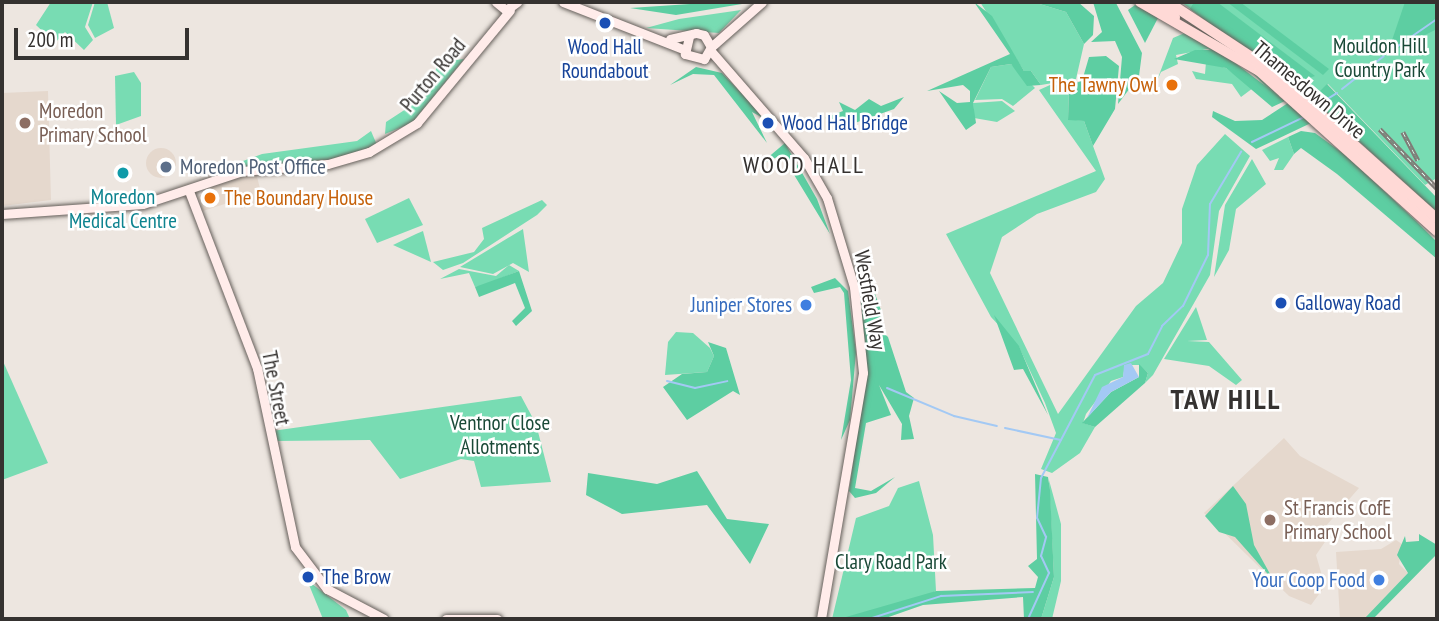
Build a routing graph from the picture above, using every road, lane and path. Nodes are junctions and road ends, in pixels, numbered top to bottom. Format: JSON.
{"nodes":[{"id":1,"x":563,"y":2,"type":"edge"},
{"id":2,"x":762,"y":2,"type":"edge"},
{"id":3,"x":1140,"y":2,"type":"edge"},
{"id":4,"x":1154,"y":2,"type":"edge"},
{"id":5,"x":496,"y":3,"type":"edge"},
{"id":6,"x":516,"y":5,"type":"edge"},
{"id":7,"x":1177,"y":14,"type":"edge"},
{"id":8,"x":498,"y":25,"type":"junction"},
{"id":9,"x":689,"y":36,"type":"junction"},
{"id":10,"x":670,"y":39,"type":"junction"},
{"id":11,"x":709,"y":45,"type":"junction"},
{"id":12,"x":683,"y":48,"type":"junction"},
{"id":13,"x":702,"y":60,"type":"junction"},
{"id":14,"x":721,"y":66,"type":"junction"},
{"id":15,"x":1287,"y":89,"type":"junction"},
{"id":16,"x":1319,"y":116,"type":"junction"},
{"id":17,"x":189,"y":191,"type":"junction"},
{"id":18,"x":2,"y":214,"type":"edge"},
{"id":19,"x":1437,"y":219,"type":"edge"},
{"id":20,"x":1437,"y":231,"type":"edge"},
{"id":21,"x":384,"y":619,"type":"edge"},
{"id":22,"x":446,"y":619,"type":"edge"},
{"id":23,"x":497,"y":619,"type":"edge"},
{"id":24,"x":821,"y":619,"type":"edge"}],
"edges":[{"from":1,"to":10,"type":"street"},
{"from":2,"to":11,"type":"street"},
{"from":3,"to":7,"type":"main road","name":"Thamesdown Drive"},
{"from":4,"to":7,"type":"main road"},
{"from":5,"to":6,"type":"street"},
{"from":5,"to":8,"type":"street"},
{"from":6,"to":8,"type":"street","name":"Purton Road"},
{"from":7,"to":15,"type":"main road","name":"Thamesdown Drive"},
{"from":7,"to":15,"type":"main road","name":"Thamesdown Drive"},
{"from":8,"to":17,"type":"street","name":"Purton Road"},
{"from":9,"to":10,"type":"street"},
{"from":9,"to":11,"type":"street"},
{"from":9,"to":12,"type":"street"},
{"from":10,"to":12,"type":"street"},
{"from":11,"to":13,"type":"street"},
{"from":11,"to":14,"type":"street","name":"Westfield Way"},
{"from":12,"to":13,"type":"street"},
{"from":13,"to":14,"type":"street"},
{"from":14,"to":24,"type":"street","name":"Westfield Way"},
{"from":15,"to":16,"type":"main road","name":"Thamesdown Drive"},
{"from":16,"to":19,"type":"main road","name":"Thamesdown Drive"},
{"from":16,"to":20,"type":"main road","name":"Thamesdown Drive"},
{"from":17,"to":18,"type":"street","name":"Purton Road"},
{"from":17,"to":21,"type":"street","name":"The Street"},
{"from":22,"to":23,"type":"street"}]}
